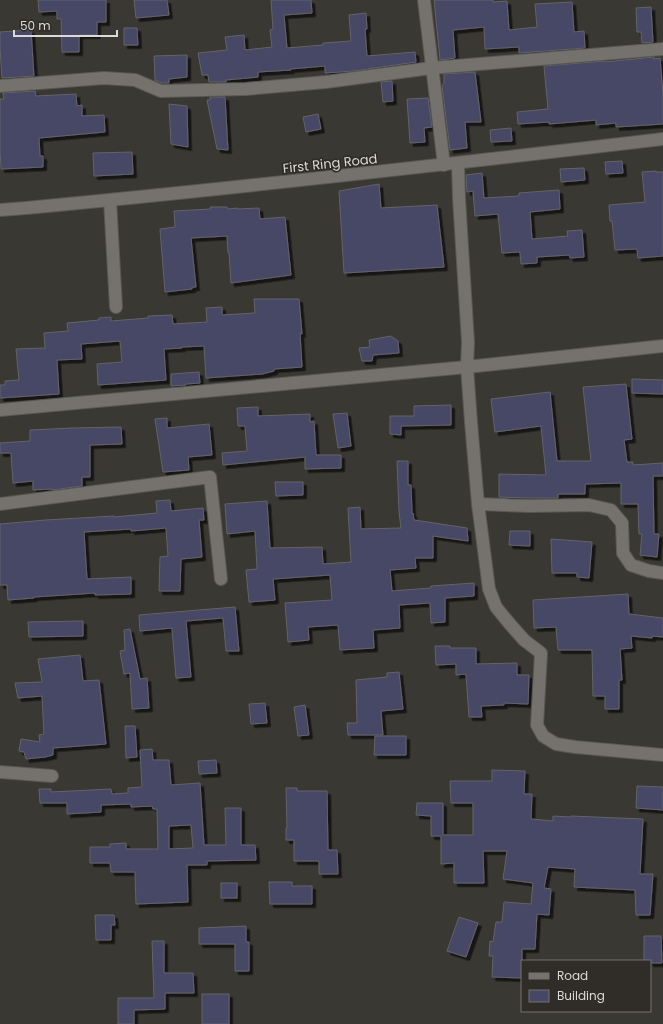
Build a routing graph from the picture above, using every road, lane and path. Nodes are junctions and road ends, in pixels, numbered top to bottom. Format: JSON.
{"nodes":[{"id":1,"x":424,"y":0,"type":"edge"},
{"id":2,"x":663,"y":49,"type":"edge"},
{"id":3,"x":431,"y":68,"type":"junction"},
{"id":4,"x":0,"y":86,"type":"edge"},
{"id":5,"x":663,"y":139,"type":"edge"},
{"id":6,"x":458,"y":163,"type":"junction"},
{"id":7,"x":444,"y":165,"type":"junction"},
{"id":8,"x":110,"y":200,"type":"junction"},
{"id":9,"x":0,"y":210,"type":"edge"},
{"id":10,"x":116,"y":307,"type":"dead end"},
{"id":11,"x":663,"y":346,"type":"edge"},
{"id":12,"x":467,"y":367,"type":"junction"},
{"id":13,"x":0,"y":410,"type":"edge"},
{"id":14,"x":0,"y":504,"type":"edge"},
{"id":15,"x":478,"y":504,"type":"junction"},
{"id":16,"x":663,"y":573,"type":"edge"},
{"id":17,"x":221,"y":579,"type":"dead end"},
{"id":18,"x":663,"y":755,"type":"edge"},
{"id":19,"x":0,"y":772,"type":"edge"},
{"id":20,"x":52,"y":776,"type":"dead end"}],
"edges":[{"from":1,"to":3,"type":"street"},
{"from":2,"to":3,"type":"street"},
{"from":3,"to":4,"type":"street"},
{"from":3,"to":7,"type":"street"},
{"from":5,"to":6,"type":"street","name":"First Ring Road"},
{"from":6,"to":7,"type":"street","name":"First Ring Road"},
{"from":6,"to":12,"type":"street"},
{"from":7,"to":8,"type":"street","name":"First Ring Road"},
{"from":8,"to":9,"type":"street","name":"First Ring Road"},
{"from":8,"to":10,"type":"street"},
{"from":11,"to":12,"type":"street"},
{"from":12,"to":13,"type":"street"},
{"from":12,"to":15,"type":"street"},
{"from":14,"to":17,"type":"street"},
{"from":15,"to":16,"type":"street"},
{"from":15,"to":18,"type":"street"},
{"from":19,"to":20,"type":"street"}]}
